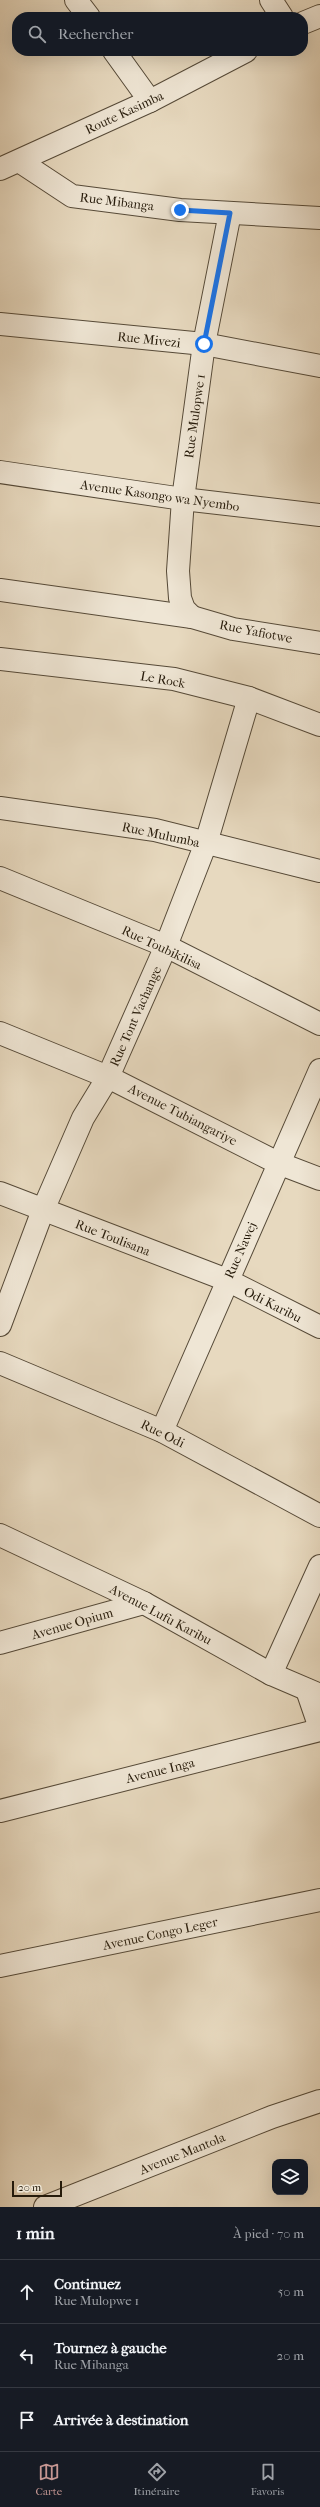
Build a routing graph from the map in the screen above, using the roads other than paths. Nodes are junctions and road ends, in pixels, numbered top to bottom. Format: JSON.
{"nodes":[{"id":1,"x":76,"y":0,"type":"edge"},
{"id":2,"x":271,"y":0,"type":"edge"},
{"id":3,"x":85,"y":12,"type":"edge"},
{"id":4,"x":279,"y":12,"type":"edge"},
{"id":5,"x":320,"y":16,"type":"edge"},
{"id":6,"x":308,"y":21,"type":"edge"},
{"id":7,"x":118,"y":56,"type":"edge"},
{"id":8,"x":236,"y":56,"type":"edge"},
{"id":9,"x":150,"y":101,"type":"junction"},
{"id":10,"x":5,"y":167,"type":"edge"},
{"id":11,"x":230,"y":213,"type":"junction"},
{"id":12,"x":320,"y":218,"type":"edge"},
{"id":13,"x":0,"y":324,"type":"edge"},
{"id":14,"x":204,"y":344,"type":"junction"},
{"id":15,"x":320,"y":366,"type":"edge"},
{"id":16,"x":0,"y":472,"type":"edge"},
{"id":17,"x":183,"y":499,"type":"junction"},
{"id":18,"x":320,"y":515,"type":"edge"},
{"id":19,"x":0,"y":590,"type":"edge"},
{"id":20,"x":192,"y":617,"type":"junction"},
{"id":21,"x":320,"y":643,"type":"edge"},
{"id":22,"x":0,"y":659,"type":"edge"},
{"id":23,"x":249,"y":698,"type":"junction"},
{"id":24,"x":320,"y":725,"type":"edge"},
{"id":25,"x":0,"y":808,"type":"edge"},
{"id":26,"x":206,"y":843,"type":"junction"},
{"id":27,"x":320,"y":871,"type":"edge"},
{"id":28,"x":0,"y":878,"type":"edge"},
{"id":29,"x":166,"y":946,"type":"junction"},
{"id":30,"x":320,"y":1024,"type":"edge"},
{"id":31,"x":0,"y":1033,"type":"edge"},
{"id":32,"x":320,"y":1070,"type":"edge"},
{"id":33,"x":108,"y":1077,"type":"junction"},
{"id":34,"x":278,"y":1163,"type":"junction"},
{"id":35,"x":320,"y":1179,"type":"edge"},
{"id":36,"x":0,"y":1192,"type":"edge"},
{"id":37,"x":43,"y":1210,"type":"junction"},
{"id":38,"x":227,"y":1280,"type":"junction"},
{"id":39,"x":0,"y":1325,"type":"edge"},
{"id":40,"x":320,"y":1327,"type":"edge"},
{"id":41,"x":0,"y":1362,"type":"edge"},
{"id":42,"x":162,"y":1431,"type":"junction"},
{"id":43,"x":320,"y":1516,"type":"edge"},
{"id":44,"x":0,"y":1535,"type":"edge"},
{"id":45,"x":320,"y":1566,"type":"edge"},
{"id":46,"x":144,"y":1603,"type":"junction"},
{"id":47,"x":0,"y":1643,"type":"edge"},
{"id":48,"x":271,"y":1674,"type":"junction"},
{"id":49,"x":314,"y":1693,"type":"edge"},
{"id":50,"x":320,"y":1729,"type":"edge"},
{"id":51,"x":0,"y":1810,"type":"edge"},
{"id":52,"x":320,"y":1900,"type":"edge"},
{"id":53,"x":0,"y":1966,"type":"edge"},
{"id":54,"x":320,"y":2101,"type":"edge"},
{"id":55,"x":68,"y":2203,"type":"edge"},
{"id":56,"x":45,"y":2207,"type":"edge"}],
"edges":[{"from":1,"to":3,"type":"street"},
{"from":2,"to":4,"type":"street"},
{"from":5,"to":6,"type":"street"},
{"from":7,"to":9,"type":"street"},
{"from":8,"to":9,"type":"street","name":"Route Kasimba"},
{"from":9,"to":10,"type":"street","name":"Route Kasimba"},
{"from":10,"to":11,"type":"street","name":"Rue Mibanga"},
{"from":11,"to":12,"type":"street","name":"Rue Mibanga"},
{"from":11,"to":14,"type":"street","name":"Rue Mulopwe 1"},
{"from":13,"to":14,"type":"street","name":"Rue Mivezi"},
{"from":14,"to":15,"type":"street","name":"Rue Mivezi"},
{"from":14,"to":17,"type":"street","name":"Rue Mulopwe 1"},
{"from":16,"to":17,"type":"street","name":"Avenue Kasongo wa Nyembo"},
{"from":17,"to":18,"type":"street","name":"Avenue Kasongo wa Nyembo"},
{"from":17,"to":20,"type":"street","name":"Rue Mulopwe 1"},
{"from":19,"to":20,"type":"street","name":"Rue Yafiotwe"},
{"from":20,"to":21,"type":"street","name":"Rue Yafiotwe"},
{"from":22,"to":23,"type":"street","name":"Le Rock"},
{"from":23,"to":24,"type":"street","name":"Le Rock"},
{"from":23,"to":26,"type":"street","name":"Rue Tont Vachange"},
{"from":25,"to":26,"type":"street","name":"Rue Mulumba"},
{"from":26,"to":27,"type":"street","name":"Rue Mulumba"},
{"from":26,"to":29,"type":"street","name":"Rue Tont Vachange"},
{"from":28,"to":29,"type":"street","name":"Rue Toubikilisa"},
{"from":29,"to":30,"type":"street","name":"Rue Toubikilisa"},
{"from":29,"to":33,"type":"street","name":"Rue Tont Vachange"},
{"from":31,"to":33,"type":"street","name":"Avenue Tubiangariye"},
{"from":32,"to":34,"type":"street","name":"Rue Nawej"},
{"from":33,"to":34,"type":"street","name":"Avenue Tubiangariye"},
{"from":33,"to":37,"type":"street","name":"Rue Tont Vachange"},
{"from":34,"to":35,"type":"street","name":"Avenue Tubiangariye"},
{"from":34,"to":38,"type":"street","name":"Rue Nawej"},
{"from":36,"to":37,"type":"street","name":"Rue Toulisana"},
{"from":37,"to":38,"type":"street","name":"Rue Toulisana"},
{"from":37,"to":39,"type":"street","name":"Rue Tont Vachange"},
{"from":38,"to":40,"type":"street","name":"Odi Karibu"},
{"from":38,"to":42,"type":"street","name":"Rue Nawej"},
{"from":41,"to":42,"type":"street","name":"Rue Odi"},
{"from":42,"to":43,"type":"street","name":"Rue Odi"},
{"from":44,"to":46,"type":"street","name":"Avenue Lufu Karibu"},
{"from":45,"to":48,"type":"street"},
{"from":46,"to":47,"type":"street","name":"Avenue Opium"},
{"from":46,"to":48,"type":"street","name":"Avenue Lufu Karibu"},
{"from":48,"to":49,"type":"street","name":"Avenue Lufu Karibu"},
{"from":49,"to":50,"type":"street"},
{"from":50,"to":51,"type":"street","name":"Avenue Inga"},
{"from":52,"to":53,"type":"street","name":"Avenue Congo Leger"},
{"from":54,"to":55,"type":"street","name":"Avenue Mantola"},
{"from":55,"to":56,"type":"street","name":"Avenue Mantola"}]}
